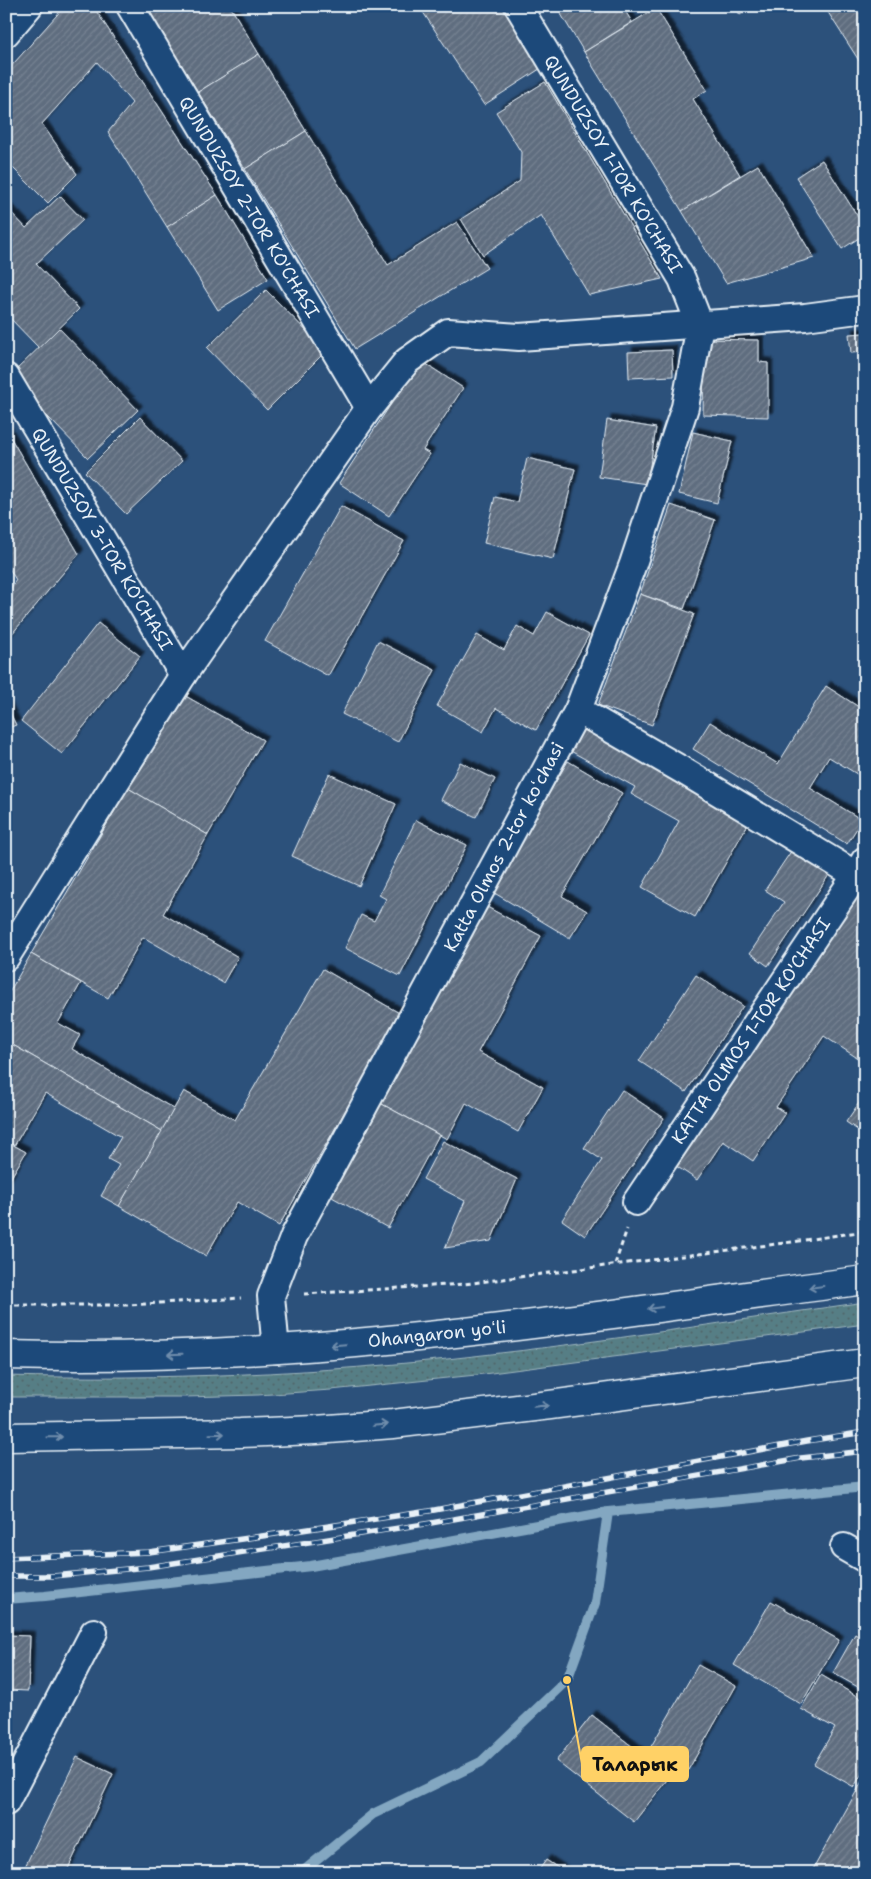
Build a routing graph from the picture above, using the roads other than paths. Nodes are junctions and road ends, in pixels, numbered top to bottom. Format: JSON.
{"nodes":[{"id":1,"x":29,"y":6,"type":"edge"},
{"id":2,"x":130,"y":6,"type":"edge"},
{"id":3,"x":518,"y":6,"type":"edge"},
{"id":4,"x":6,"y":32,"type":"edge"},
{"id":5,"x":865,"y":309,"type":"edge"},
{"id":6,"x":700,"y":325,"type":"junction"},
{"id":7,"x":6,"y":377,"type":"edge"},
{"id":8,"x":369,"y":408,"type":"junction"},
{"id":9,"x":182,"y":675,"type":"junction"},
{"id":10,"x":578,"y":710,"type":"junction"},
{"id":11,"x":860,"y":868,"type":"edge"},
{"id":12,"x":7,"y":953,"type":"edge"},
{"id":13,"x":636,"y":1202,"type":"road end"},
{"id":14,"x":865,"y":1280,"type":"edge"},
{"id":15,"x":276,"y":1350,"type":"junction"},
{"id":16,"x":6,"y":1355,"type":"edge"},
{"id":17,"x":865,"y":1363,"type":"edge"},
{"id":18,"x":6,"y":1437,"type":"edge"},
{"id":19,"x":94,"y":1632,"type":"dead end"},
{"id":20,"x":6,"y":1802,"type":"edge"}],
"edges":[{"from":1,"to":4,"type":"street"},
{"from":2,"to":8,"type":"street","name":"QUNDUZSOY 2-TOR KO'CHASI"},
{"from":3,"to":6,"type":"street","name":"QUNDUZSOY 1-TOR KO'CHASI"},
{"from":5,"to":6,"type":"street"},
{"from":6,"to":8,"type":"street"},
{"from":6,"to":10,"type":"street","name":"Katta Olmos 2-tor koʻchasi"},
{"from":7,"to":9,"type":"street","name":"QUNDUZSOY 3-TOR KO'CHASI"},
{"from":8,"to":9,"type":"street"},
{"from":9,"to":12,"type":"street"},
{"from":10,"to":11,"type":"street"},
{"from":10,"to":15,"type":"street","name":"Katta Olmos 2-tor koʻchasi"},
{"from":11,"to":13,"type":"street","name":"KATTA OLMOS 1-TOR KO'CHASI"},
{"from":14,"to":15,"type":"highway","name":"Ohangaron yoʻli","one_way":true},
{"from":15,"to":16,"type":"highway","name":"Ohangaron yoʻli","one_way":true},
{"from":18,"to":17,"type":"highway","one_way":true},
{"from":19,"to":20,"type":"street"}]}
